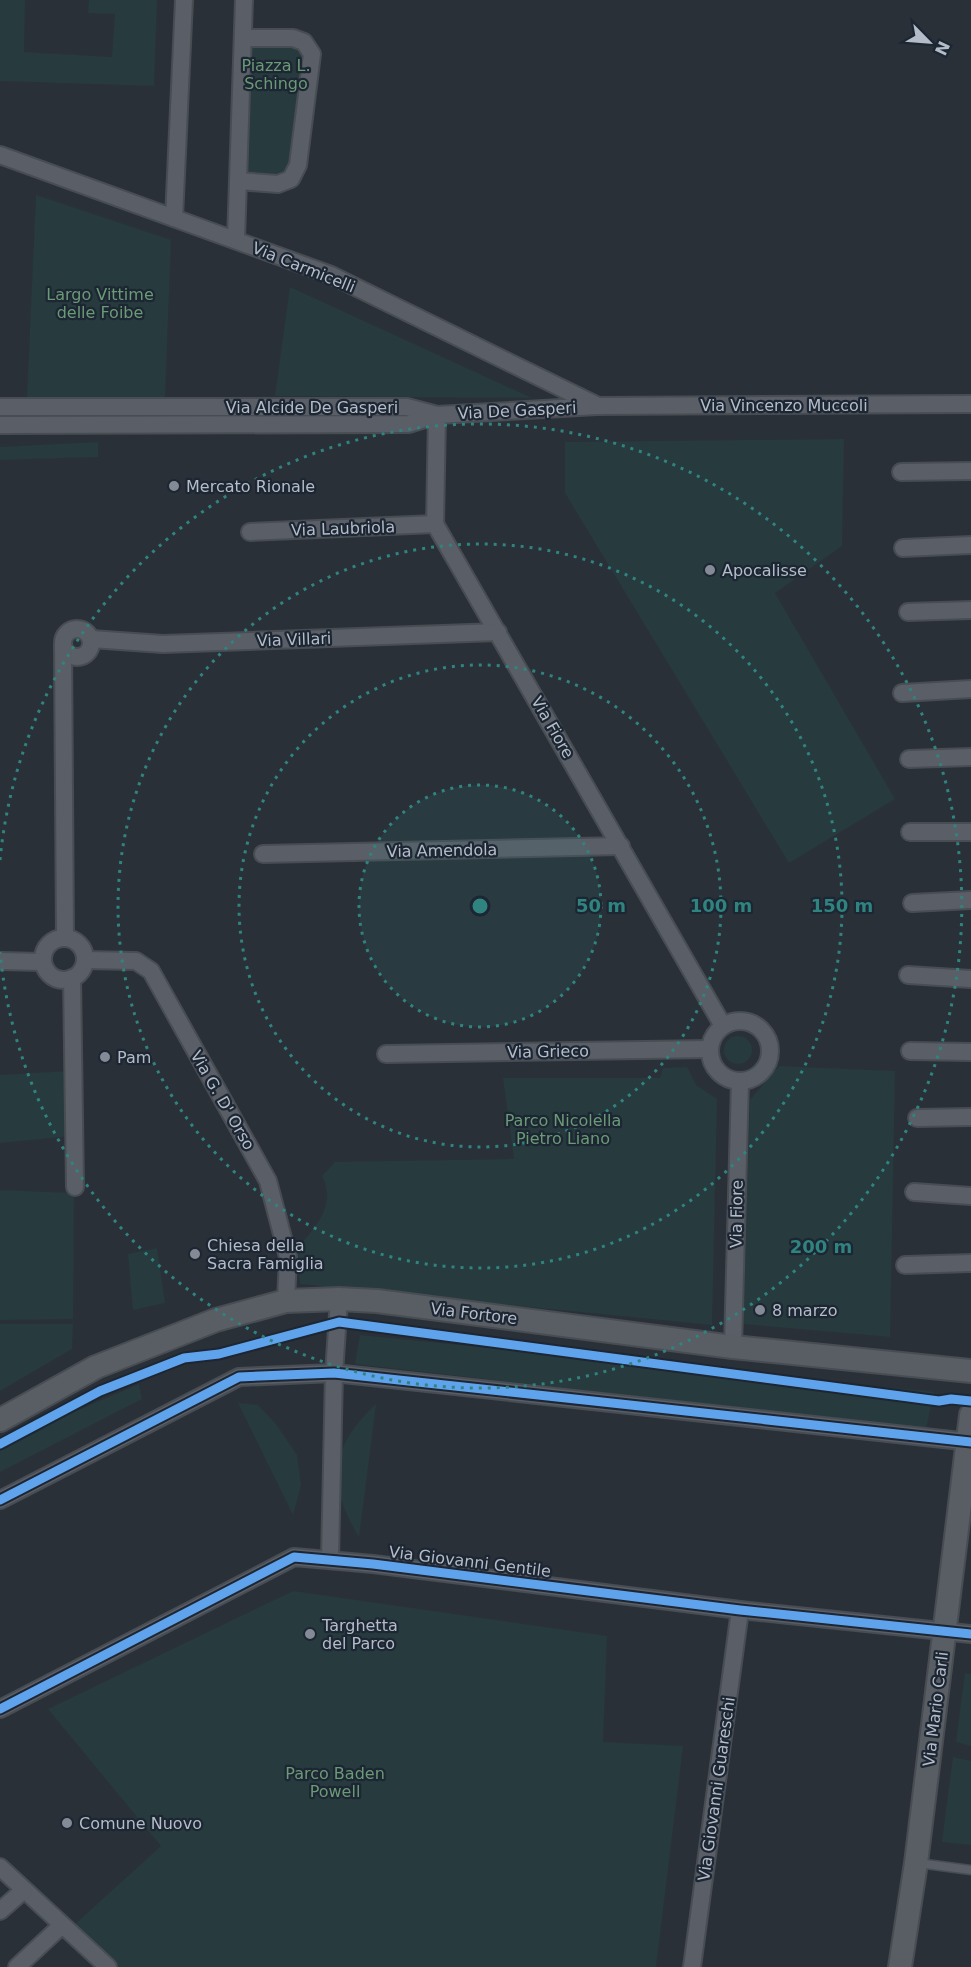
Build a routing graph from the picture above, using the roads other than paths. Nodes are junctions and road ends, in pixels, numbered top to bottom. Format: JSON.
{"nodes":[{"id":1,"x":184,"y":0,"type":"edge"},
{"id":2,"x":244,"y":0,"type":"edge"},
{"id":3,"x":244,"y":38,"type":"junction"},
{"id":4,"x":0,"y":155,"type":"edge"},
{"id":5,"x":238,"y":181,"type":"junction"},
{"id":6,"x":174,"y":218,"type":"junction"},
{"id":7,"x":236,"y":239,"type":"junction"},
{"id":8,"x":971,"y":404,"type":"edge"},
{"id":9,"x":597,"y":406,"type":"junction"},
{"id":10,"x":0,"y":407,"type":"edge"},
{"id":11,"x":437,"y":415,"type":"junction"},
{"id":12,"x":0,"y":425,"type":"edge"},
{"id":13,"x":901,"y":471,"type":"dead end"},
{"id":14,"x":971,"y":471,"type":"edge"},
{"id":15,"x":435,"y":524,"type":"junction"},
{"id":16,"x":250,"y":532,"type":"dead end"},
{"id":17,"x":971,"y":545,"type":"edge"},
{"id":18,"x":903,"y":548,"type":"dead end"},
{"id":19,"x":971,"y":610,"type":"edge"},
{"id":20,"x":908,"y":612,"type":"dead end"},
{"id":21,"x":498,"y":632,"type":"junction"},
{"id":22,"x":971,"y":689,"type":"edge"},
{"id":23,"x":902,"y":693,"type":"dead end"},
{"id":24,"x":971,"y":758,"type":"edge"},
{"id":25,"x":909,"y":759,"type":"dead end"},
{"id":26,"x":910,"y":832,"type":"dead end"},
{"id":27,"x":971,"y":832,"type":"edge"},
{"id":28,"x":621,"y":846,"type":"junction"},
{"id":29,"x":263,"y":854,"type":"dead end"},
{"id":30,"x":971,"y":900,"type":"edge"},
{"id":31,"x":912,"y":903,"type":"dead end"},
{"id":32,"x":65,"y":938,"type":"junction"},
{"id":33,"x":85,"y":960,"type":"junction"},
{"id":34,"x":0,"y":961,"type":"edge"},
{"id":35,"x":43,"y":962,"type":"junction"},
{"id":36,"x":908,"y":975,"type":"dead end"},
{"id":37,"x":72,"y":978,"type":"junction"},
{"id":38,"x":971,"y":979,"type":"edge"},
{"id":39,"x":723,"y":1026,"type":"junction"},
{"id":40,"x":710,"y":1049,"type":"junction"},
{"id":41,"x":910,"y":1051,"type":"dead end"},
{"id":42,"x":971,"y":1052,"type":"edge"},
{"id":43,"x":386,"y":1054,"type":"dead end"},
{"id":44,"x":740,"y":1081,"type":"junction"},
{"id":45,"x":971,"y":1117,"type":"edge"},
{"id":46,"x":917,"y":1118,"type":"dead end"},
{"id":47,"x":75,"y":1187,"type":"dead end"},
{"id":48,"x":914,"y":1192,"type":"dead end"},
{"id":49,"x":971,"y":1196,"type":"edge"},
{"id":50,"x":971,"y":1263,"type":"edge"},
{"id":51,"x":905,"y":1265,"type":"dead end"},
{"id":52,"x":339,"y":1299,"type":"junction"},
{"id":53,"x":286,"y":1301,"type":"junction"},
{"id":54,"x":733,"y":1347,"type":"junction"},
{"id":55,"x":971,"y":1371,"type":"edge"},
{"id":56,"x":334,"y":1373,"type":"junction"},
{"id":57,"x":971,"y":1415,"type":"edge"},
{"id":58,"x":0,"y":1420,"type":"edge"},
{"id":59,"x":969,"y":1442,"type":"edge"},
{"id":60,"x":0,"y":1500,"type":"edge"},
{"id":61,"x":330,"y":1560,"type":"junction"},
{"id":62,"x":740,"y":1610,"type":"junction"},
{"id":63,"x":944,"y":1631,"type":"junction"},
{"id":64,"x":971,"y":1634,"type":"edge"},
{"id":65,"x":0,"y":1709,"type":"edge"},
{"id":66,"x":916,"y":1863,"type":"junction"},
{"id":67,"x":0,"y":1867,"type":"edge"},
{"id":68,"x":971,"y":1870,"type":"edge"},
{"id":69,"x":24,"y":1890,"type":"junction"},
{"id":70,"x":0,"y":1911,"type":"edge"},
{"id":71,"x":61,"y":1926,"type":"junction"},
{"id":72,"x":17,"y":1967,"type":"edge"},
{"id":73,"x":108,"y":1967,"type":"edge"},
{"id":74,"x":692,"y":1967,"type":"edge"},
{"id":75,"x":900,"y":1967,"type":"edge"}],
"edges":[{"from":1,"to":6,"type":"street"},
{"from":2,"to":3,"type":"street"},
{"from":3,"to":5,"type":"street"},
{"from":3,"to":5,"type":"street"},
{"from":4,"to":6,"type":"street","name":"Via Carmicelli"},
{"from":5,"to":7,"type":"street"},
{"from":6,"to":7,"type":"street","name":"Via Carmicelli"},
{"from":7,"to":9,"type":"street","name":"Via Carmicelli"},
{"from":8,"to":9,"type":"street","name":"Via Vincenzo Muccoli"},
{"from":9,"to":11,"type":"street","name":"Via De Gasperi"},
{"from":10,"to":11,"type":"street","name":"Via Alcide De Gasperi"},
{"from":11,"to":12,"type":"street","name":"Via Alcide De Gasperi"},
{"from":11,"to":15,"type":"street"},
{"from":13,"to":14,"type":"street"},
{"from":15,"to":16,"type":"street","name":"Via Laubriola"},
{"from":15,"to":21,"type":"street","name":"Via Fiore"},
{"from":17,"to":18,"type":"street"},
{"from":19,"to":20,"type":"street"},
{"from":21,"to":28,"type":"street","name":"Via Fiore"},
{"from":21,"to":32,"type":"street","name":"Via Villari"},
{"from":22,"to":23,"type":"street"},
{"from":24,"to":25,"type":"street"},
{"from":26,"to":27,"type":"street"},
{"from":28,"to":29,"type":"street","name":"Via Amendola"},
{"from":28,"to":39,"type":"street","name":"Via Fiore"},
{"from":30,"to":31,"type":"street"},
{"from":32,"to":33,"type":"street"},
{"from":32,"to":35,"type":"street"},
{"from":33,"to":37,"type":"street"},
{"from":33,"to":53,"type":"street","name":"Via G. D' Orso"},
{"from":34,"to":35,"type":"street"},
{"from":35,"to":37,"type":"street"},
{"from":36,"to":38,"type":"street"},
{"from":37,"to":47,"type":"street"},
{"from":39,"to":40,"type":"street"},
{"from":39,"to":44,"type":"street"},
{"from":40,"to":43,"type":"street","name":"Via Grieco"},
{"from":40,"to":44,"type":"street"},
{"from":41,"to":42,"type":"street"},
{"from":44,"to":54,"type":"street","name":"Via Fiore"},
{"from":45,"to":46,"type":"street"},
{"from":48,"to":49,"type":"street"},
{"from":50,"to":51,"type":"street"},
{"from":52,"to":53,"type":"street","name":"Via Fortore"},
{"from":52,"to":54,"type":"street","name":"Via Fortore"},
{"from":52,"to":56,"type":"street"},
{"from":53,"to":58,"type":"street","name":"Via Fortore"},
{"from":54,"to":55,"type":"street","name":"Via Fortore"},
{"from":56,"to":59,"type":"street"},
{"from":56,"to":60,"type":"street"},
{"from":56,"to":61,"type":"street"},
{"from":57,"to":59,"type":"street","name":"Via Mario Carli"},
{"from":59,"to":63,"type":"street","name":"Via Mario Carli"},
{"from":61,"to":62,"type":"street","name":"Via Giovanni Gentile"},
{"from":61,"to":65,"type":"street","name":"Via Giovanni Gentile"},
{"from":62,"to":63,"type":"street","name":"Via Giovanni Gentile"},
{"from":62,"to":74,"type":"street","name":"Via Giovanni Guareschi"},
{"from":63,"to":64,"type":"street","name":"Via Giovanni Gentile"},
{"from":63,"to":66,"type":"street","name":"Via Mario Carli"},
{"from":66,"to":68,"type":"lane"},
{"from":66,"to":75,"type":"street","name":"Via Mario Carli"},
{"from":67,"to":69,"type":"street"},
{"from":69,"to":70,"type":"street"},
{"from":69,"to":71,"type":"street"},
{"from":71,"to":72,"type":"street"},
{"from":71,"to":73,"type":"street"}]}
